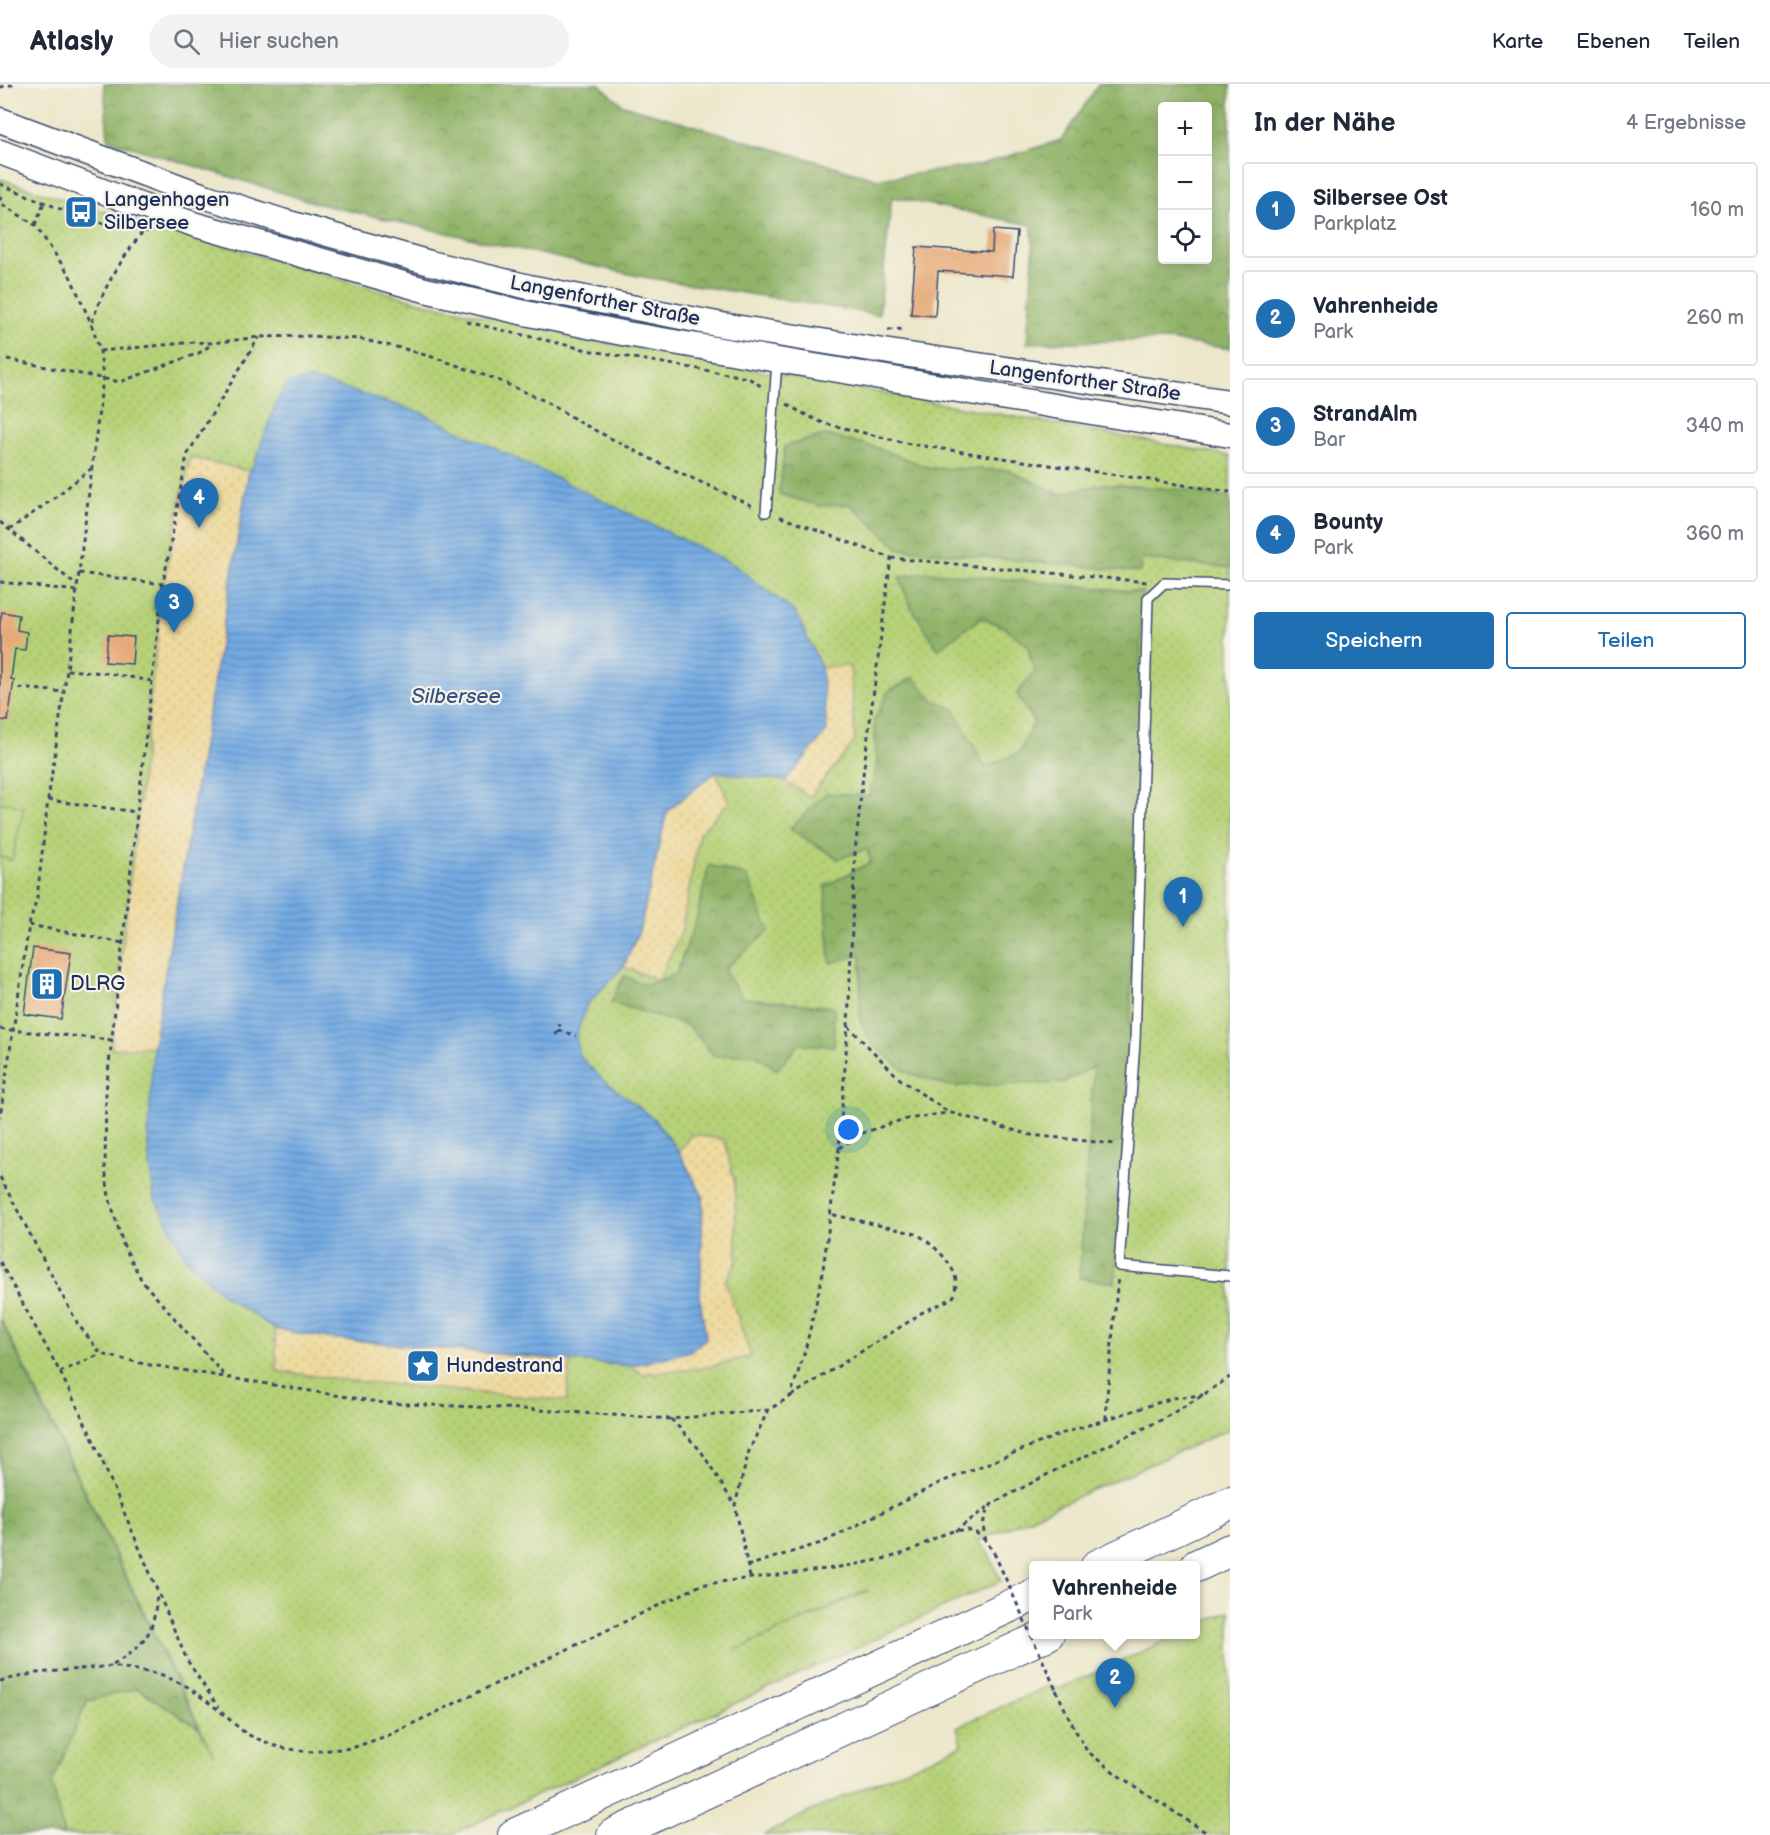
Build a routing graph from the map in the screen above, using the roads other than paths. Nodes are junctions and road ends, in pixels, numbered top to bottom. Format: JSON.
{"nodes":[{"id":1,"x":0,"y":120,"type":"edge"},
{"id":2,"x":0,"y":152,"type":"edge"},
{"id":3,"x":777,"y":360,"type":"junction"},
{"id":4,"x":1230,"y":402,"type":"edge"},
{"id":5,"x":1230,"y":435,"type":"edge"},
{"id":6,"x":766,"y":512,"type":"road end"},
{"id":7,"x":1230,"y":585,"type":"edge"},
{"id":8,"x":1230,"y":1276,"type":"edge"},
{"id":9,"x":1230,"y":1503,"type":"edge"},
{"id":10,"x":1230,"y":1550,"type":"edge"},
{"id":11,"x":1108,"y":1561,"type":"edge"},
{"id":12,"x":1200,"y":1564,"type":"edge"},
{"id":13,"x":1029,"y":1597,"type":"edge"},
{"id":14,"x":1039,"y":1639,"type":"edge"},
{"id":15,"x":514,"y":1835,"type":"edge"},
{"id":16,"x":614,"y":1835,"type":"edge"}],
"edges":[{"from":1,"to":4,"type":"main road","name":"Langenforther Straße"},
{"from":2,"to":3,"type":"main road","name":"Langenforther Straße"},
{"from":3,"to":5,"type":"main road","name":"Langenforther Straße"},
{"from":3,"to":6,"type":"lane"},
{"from":7,"to":8,"type":"lane"},
{"from":9,"to":11,"type":"highway"},
{"from":10,"to":12,"type":"highway"},
{"from":13,"to":15,"type":"highway"},
{"from":14,"to":16,"type":"highway"}]}
